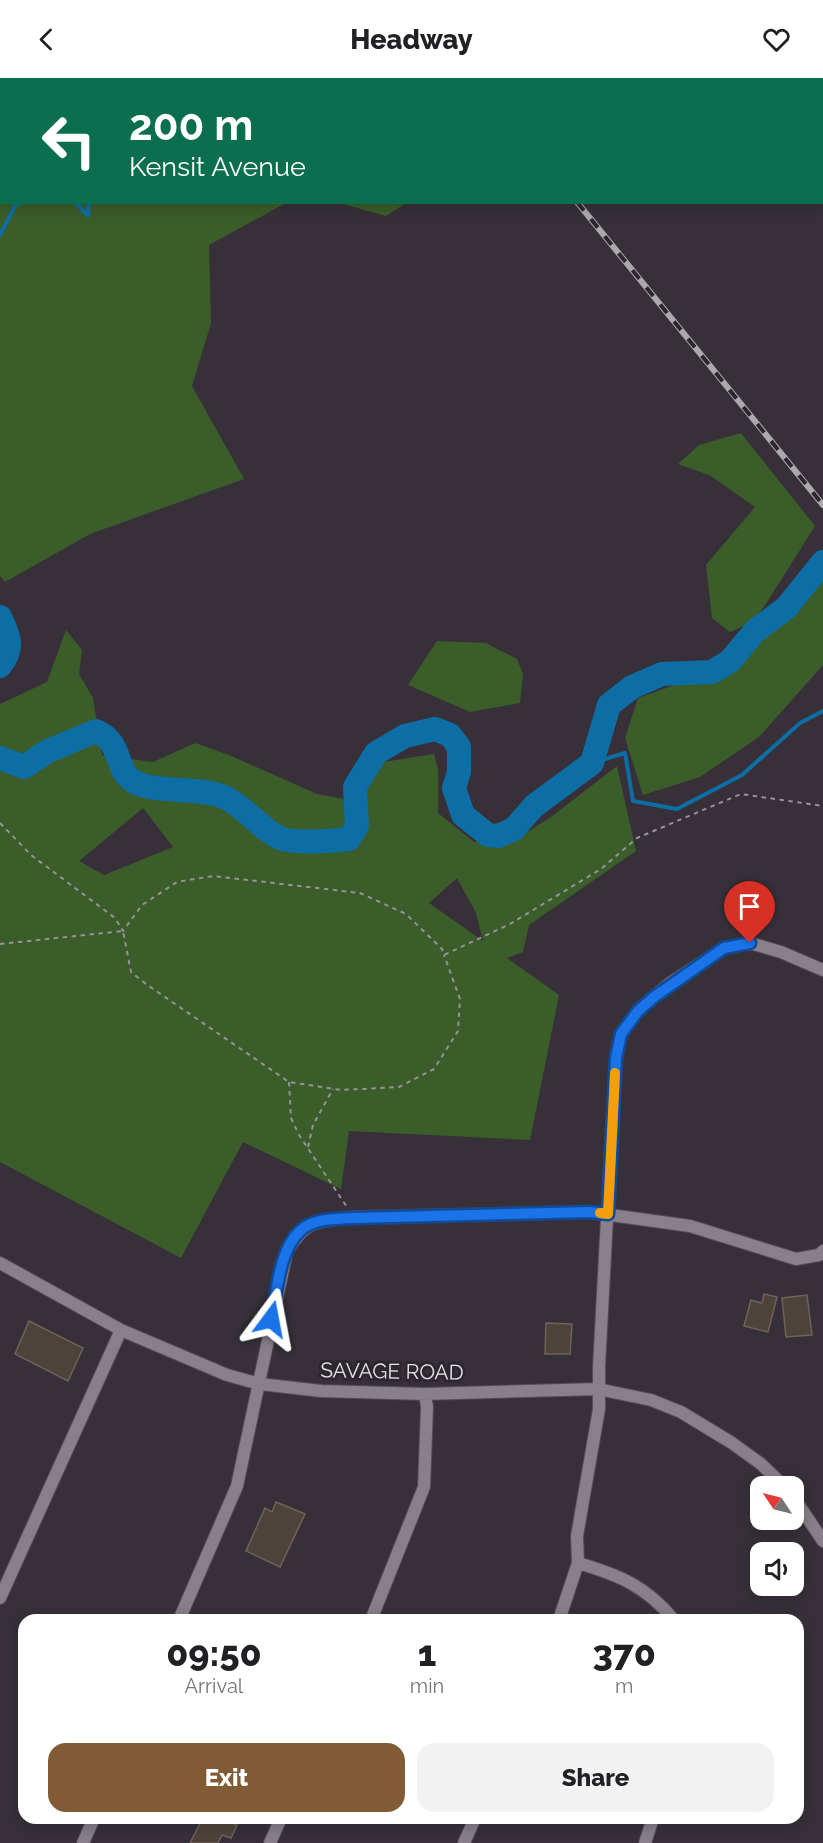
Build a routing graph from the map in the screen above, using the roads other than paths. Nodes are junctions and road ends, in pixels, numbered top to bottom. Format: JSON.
{"nodes":[{"id":1,"x":823,"y":970,"type":"edge"},
{"id":2,"x":608,"y":1214,"type":"junction"},
{"id":3,"x":823,"y":1251,"type":"edge"},
{"id":4,"x":0,"y":1263,"type":"edge"},
{"id":5,"x":121,"y":1330,"type":"junction"},
{"id":6,"x":260,"y":1384,"type":"junction"},
{"id":7,"x":598,"y":1389,"type":"junction"},
{"id":8,"x":425,"y":1394,"type":"junction"},
{"id":9,"x":774,"y":1476,"type":"edge"},
{"id":10,"x":804,"y":1511,"type":"edge"},
{"id":11,"x":822,"y":1535,"type":"edge"},
{"id":12,"x":578,"y":1563,"type":"junction"},
{"id":13,"x":0,"y":1598,"type":"edge"},
{"id":14,"x":182,"y":1614,"type":"edge"},
{"id":15,"x":372,"y":1614,"type":"edge"},
{"id":16,"x":561,"y":1614,"type":"edge"},
{"id":17,"x":669,"y":1614,"type":"edge"},
{"id":18,"x":91,"y":1824,"type":"edge"},
{"id":19,"x":278,"y":1824,"type":"edge"},
{"id":20,"x":472,"y":1824,"type":"edge"},
{"id":21,"x":651,"y":1824,"type":"edge"},
{"id":22,"x":83,"y":1843,"type":"edge"},
{"id":23,"x":270,"y":1843,"type":"edge"},
{"id":24,"x":464,"y":1843,"type":"edge"},
{"id":25,"x":645,"y":1843,"type":"edge"}],
"edges":[{"from":1,"to":2,"type":"street"},
{"from":2,"to":3,"type":"street"},
{"from":2,"to":6,"type":"street"},
{"from":2,"to":7,"type":"street"},
{"from":4,"to":5,"type":"street","name":"SAVAGE ROAD"},
{"from":5,"to":6,"type":"street","name":"SAVAGE ROAD"},
{"from":5,"to":13,"type":"street"},
{"from":6,"to":8,"type":"street","name":"SAVAGE ROAD"},
{"from":6,"to":14,"type":"street"},
{"from":7,"to":8,"type":"street","name":"SAVAGE ROAD"},
{"from":7,"to":9,"type":"street","name":"SAVAGE ROAD"},
{"from":7,"to":12,"type":"street"},
{"from":8,"to":15,"type":"street"},
{"from":10,"to":11,"type":"street"},
{"from":12,"to":16,"type":"street"},
{"from":12,"to":17,"type":"street"},
{"from":18,"to":22,"type":"street"},
{"from":19,"to":23,"type":"street"},
{"from":20,"to":24,"type":"street"},
{"from":21,"to":25,"type":"street"}]}
